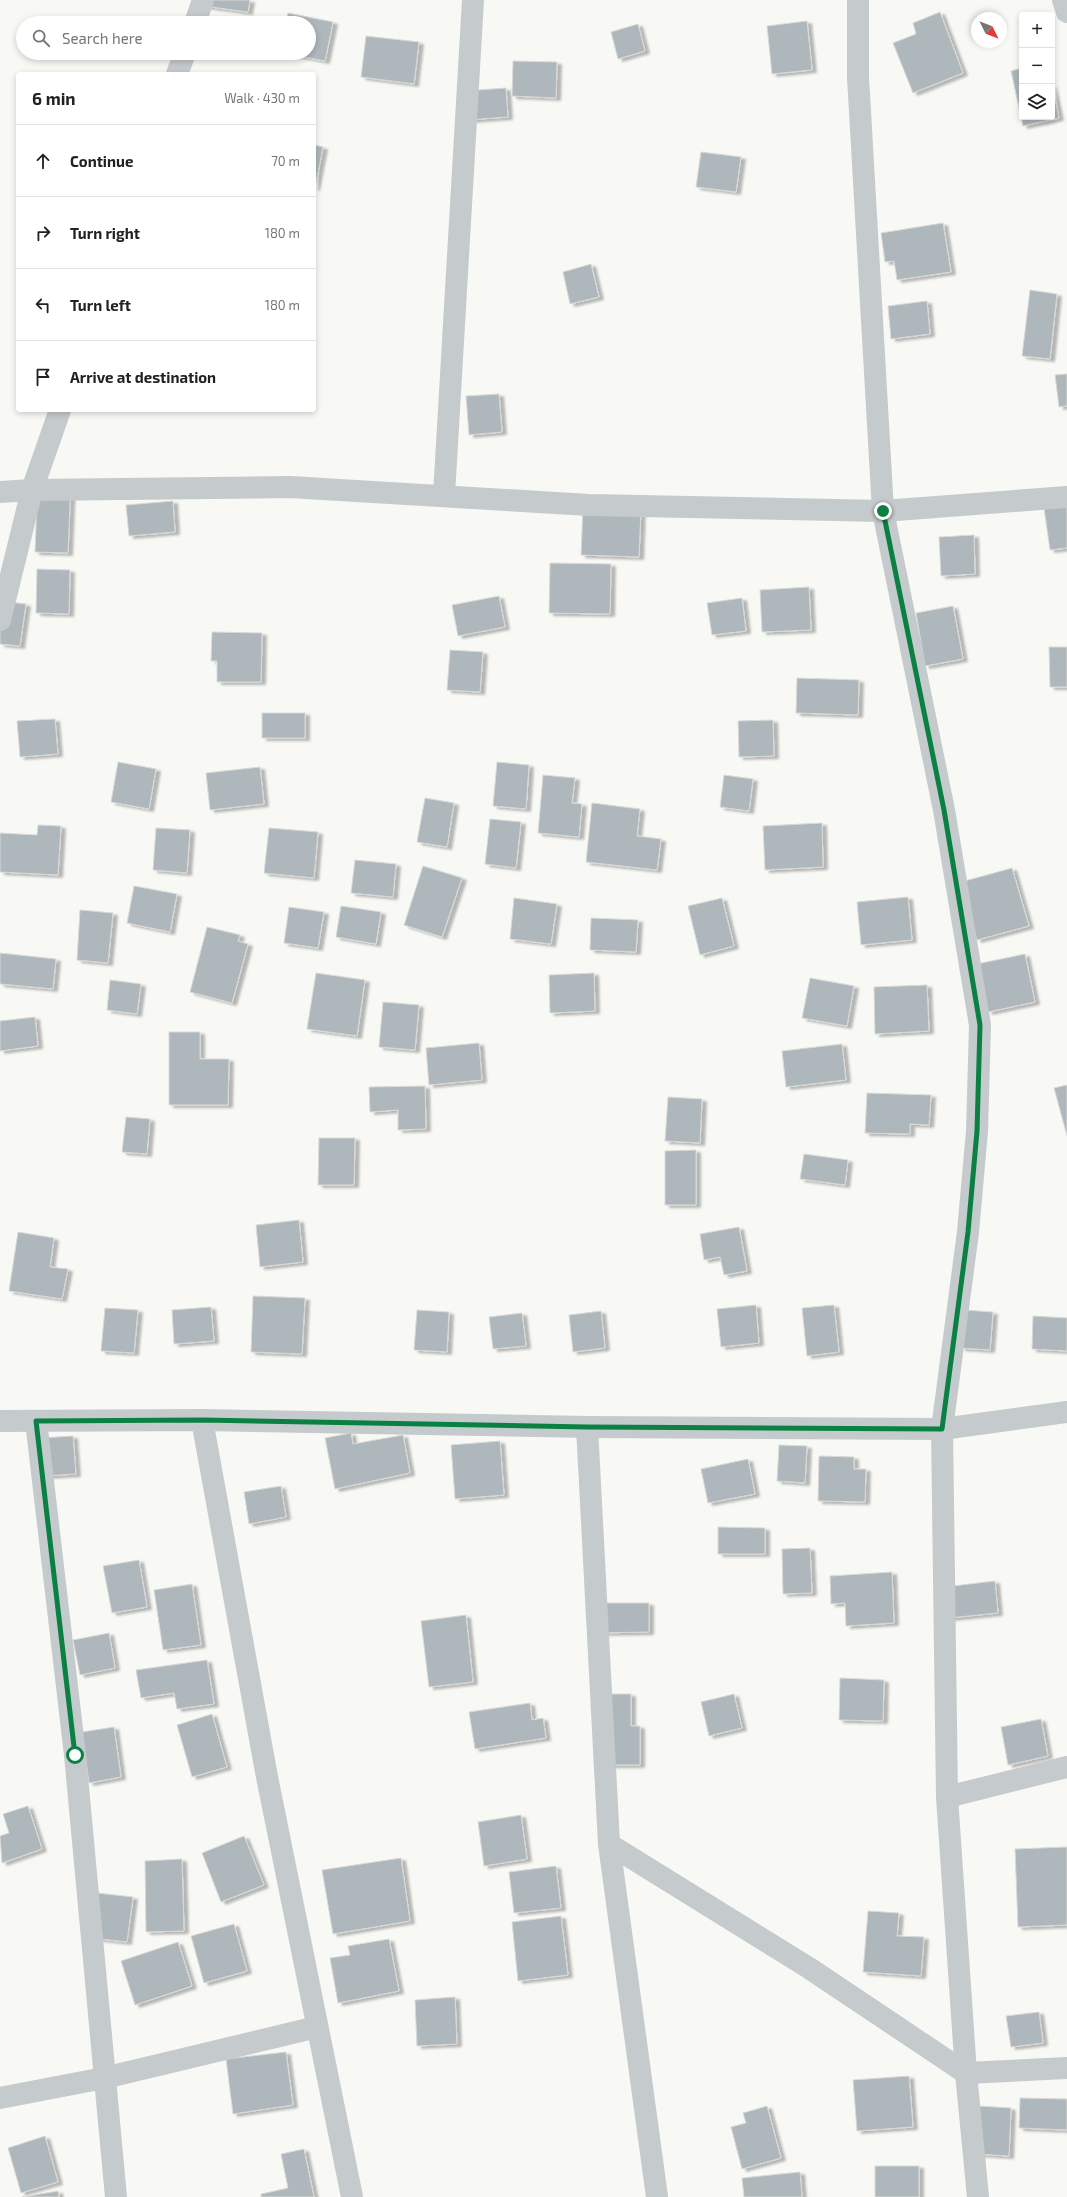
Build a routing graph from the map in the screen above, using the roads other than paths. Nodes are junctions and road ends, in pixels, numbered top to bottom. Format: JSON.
{"nodes":[{"id":1,"x":203,"y":0,"type":"edge"},
{"id":2,"x":473,"y":0,"type":"edge"},
{"id":3,"x":858,"y":0,"type":"edge"},
{"id":4,"x":1063,"y":0,"type":"edge"},
{"id":5,"x":1067,"y":12,"type":"edge"},
{"id":6,"x":197,"y":16,"type":"edge"},
{"id":7,"x":182,"y":60,"type":"edge"},
{"id":8,"x":178,"y":72,"type":"edge"},
{"id":9,"x":59,"y":412,"type":"edge"},
{"id":10,"x":32,"y":490,"type":"junction"},
{"id":11,"x":0,"y":492,"type":"edge"},
{"id":12,"x":444,"y":495,"type":"junction"},
{"id":13,"x":1067,"y":496,"type":"edge"},
{"id":14,"x":883,"y":511,"type":"junction"},
{"id":15,"x":0,"y":620,"type":"edge"},
{"id":16,"x":1067,"y":1412,"type":"edge"},
{"id":17,"x":202,"y":1420,"type":"junction"},
{"id":18,"x":0,"y":1421,"type":"edge"},
{"id":19,"x":36,"y":1421,"type":"junction"},
{"id":20,"x":587,"y":1427,"type":"junction"},
{"id":21,"x":942,"y":1429,"type":"junction"},
{"id":22,"x":1067,"y":1766,"type":"edge"},
{"id":23,"x":947,"y":1797,"type":"junction"},
{"id":24,"x":609,"y":1844,"type":"junction"},
{"id":25,"x":317,"y":2027,"type":"junction"},
{"id":26,"x":1067,"y":2068,"type":"edge"},
{"id":27,"x":966,"y":2073,"type":"junction"},
{"id":28,"x":104,"y":2078,"type":"junction"},
{"id":29,"x":0,"y":2098,"type":"edge"},
{"id":30,"x":116,"y":2197,"type":"edge"},
{"id":31,"x":352,"y":2197,"type":"edge"},
{"id":32,"x":657,"y":2197,"type":"edge"},
{"id":33,"x":978,"y":2197,"type":"edge"}],
"edges":[{"from":1,"to":6,"type":"street"},
{"from":2,"to":12,"type":"street"},
{"from":3,"to":14,"type":"street"},
{"from":4,"to":5,"type":"street"},
{"from":7,"to":8,"type":"street"},
{"from":9,"to":10,"type":"street"},
{"from":10,"to":11,"type":"street"},
{"from":10,"to":12,"type":"street"},
{"from":10,"to":15,"type":"street"},
{"from":12,"to":14,"type":"street"},
{"from":13,"to":14,"type":"street"},
{"from":14,"to":21,"type":"street"},
{"from":16,"to":21,"type":"street"},
{"from":17,"to":19,"type":"street"},
{"from":17,"to":20,"type":"street"},
{"from":17,"to":25,"type":"street"},
{"from":18,"to":19,"type":"street"},
{"from":19,"to":28,"type":"street"},
{"from":20,"to":21,"type":"street"},
{"from":20,"to":24,"type":"street"},
{"from":21,"to":23,"type":"street"},
{"from":22,"to":23,"type":"street"},
{"from":23,"to":27,"type":"street"},
{"from":24,"to":27,"type":"street"},
{"from":24,"to":32,"type":"street"},
{"from":25,"to":28,"type":"street"},
{"from":25,"to":31,"type":"street"},
{"from":26,"to":27,"type":"street"},
{"from":27,"to":33,"type":"street"},
{"from":28,"to":29,"type":"street"},
{"from":28,"to":30,"type":"street"}]}
